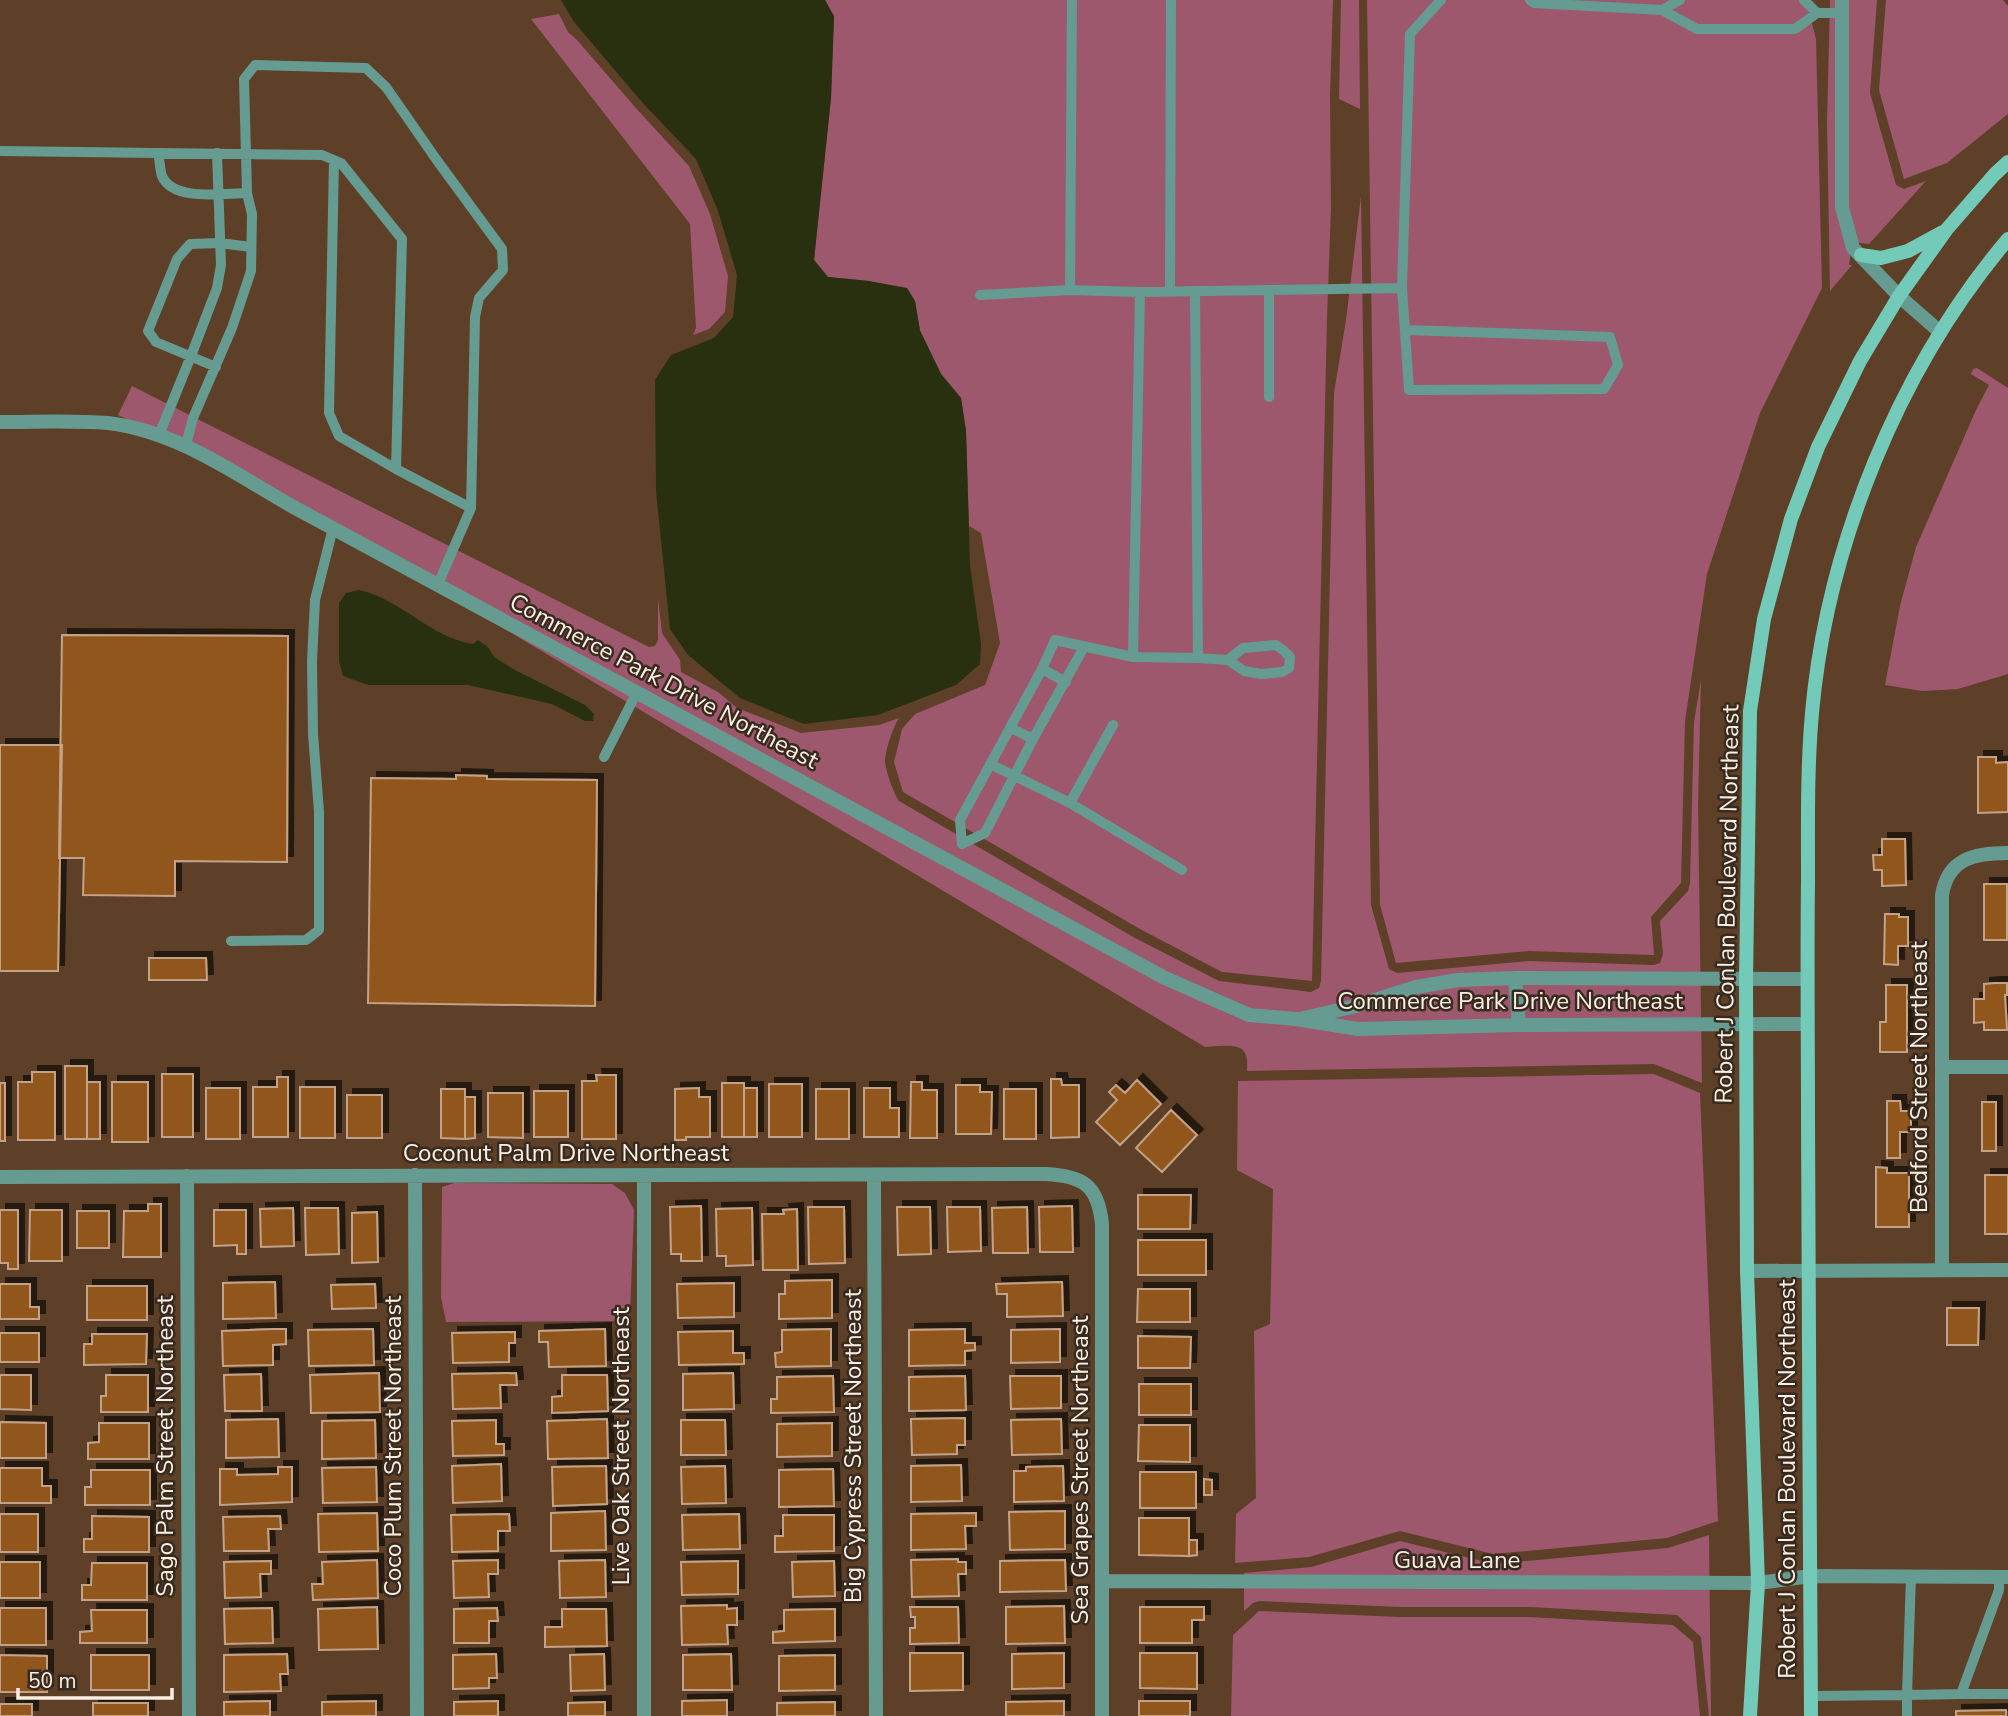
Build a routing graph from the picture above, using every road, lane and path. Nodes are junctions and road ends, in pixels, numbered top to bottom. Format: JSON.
{"nodes":[{"id":1,"x":1072,"y":0,"type":"edge"},
{"id":2,"x":1171,"y":0,"type":"edge"},
{"id":3,"x":1441,"y":0,"type":"edge"},
{"id":4,"x":1530,"y":0,"type":"edge"},
{"id":5,"x":1680,"y":0,"type":"edge"},
{"id":6,"x":1804,"y":0,"type":"edge"},
{"id":7,"x":1842,"y":6,"type":"edge"},
{"id":8,"x":1662,"y":10,"type":"junction"},
{"id":9,"x":1817,"y":13,"type":"junction"},
{"id":10,"x":0,"y":151,"type":"edge"},
{"id":11,"x":217,"y":153,"type":"junction"},
{"id":12,"x":245,"y":153,"type":"junction"},
{"id":13,"x":158,"y":154,"type":"junction"},
{"id":14,"x":334,"y":160,"type":"junction"},
{"id":15,"x":2008,"y":162,"type":"edge"},
{"id":16,"x":219,"y":193,"type":"junction"},
{"id":17,"x":247,"y":193,"type":"junction"},
{"id":18,"x":1947,"y":229,"type":"junction"},
{"id":19,"x":2008,"y":239,"type":"edge"},
{"id":20,"x":220,"y":243,"type":"junction"},
{"id":21,"x":251,"y":247,"type":"junction"},
{"id":22,"x":1861,"y":255,"type":"junction"},
{"id":23,"x":1402,"y":288,"type":"junction"},
{"id":24,"x":1070,"y":290,"type":"junction"},
{"id":25,"x":1195,"y":290,"type":"junction"},
{"id":26,"x":1269,"y":290,"type":"junction"},
{"id":27,"x":1170,"y":291,"type":"junction"},
{"id":28,"x":1140,"y":292,"type":"junction"},
{"id":29,"x":980,"y":295,"type":"dead end"},
{"id":30,"x":1899,"y":296,"type":"junction"},
{"id":31,"x":1406,"y":330,"type":"junction"},
{"id":32,"x":1940,"y":332,"type":"junction"},
{"id":33,"x":191,"y":356,"type":"junction"},
{"id":34,"x":216,"y":367,"type":"junction"},
{"id":35,"x":1269,"y":397,"type":"dead end"},
{"id":36,"x":0,"y":422,"type":"edge"},
{"id":37,"x":159,"y":435,"type":"junction"},
{"id":38,"x":186,"y":445,"type":"junction"},
{"id":39,"x":396,"y":470,"type":"junction"},
{"id":40,"x":471,"y":508,"type":"junction"},
{"id":41,"x":333,"y":528,"type":"junction"},
{"id":42,"x":438,"y":584,"type":"junction"},
{"id":43,"x":1084,"y":647,"type":"junction"},
{"id":44,"x":1133,"y":657,"type":"junction"},
{"id":45,"x":1198,"y":657,"type":"junction"},
{"id":46,"x":1228,"y":660,"type":"junction"},
{"id":47,"x":1042,"y":669,"type":"junction"},
{"id":48,"x":1066,"y":682,"type":"junction"},
{"id":49,"x":637,"y":692,"type":"junction"},
{"id":50,"x":1113,"y":725,"type":"dead end"},
{"id":51,"x":1011,"y":728,"type":"junction"},
{"id":52,"x":1033,"y":739,"type":"junction"},
{"id":53,"x":604,"y":757,"type":"dead end"},
{"id":54,"x":990,"y":764,"type":"junction"},
{"id":55,"x":1014,"y":778,"type":"junction"},
{"id":56,"x":1070,"y":803,"type":"junction"},
{"id":57,"x":962,"y":844,"type":"junction"},
{"id":58,"x":2008,"y":853,"type":"edge"},
{"id":59,"x":954,"y":863,"type":"junction"},
{"id":60,"x":1182,"y":870,"type":"dead end"},
{"id":61,"x":231,"y":941,"type":"dead end"},
{"id":62,"x":1515,"y":978,"type":"junction"},
{"id":63,"x":1807,"y":979,"type":"junction"},
{"id":64,"x":1746,"y":980,"type":"junction"},
{"id":65,"x":1296,"y":1019,"type":"junction"},
{"id":66,"x":1745,"y":1024,"type":"junction"},
{"id":67,"x":1808,"y":1024,"type":"junction"},
{"id":68,"x":1519,"y":1025,"type":"junction"},
{"id":69,"x":1942,"y":1067,"type":"junction"},
{"id":70,"x":2008,"y":1067,"type":"edge"},
{"id":71,"x":415,"y":1175,"type":"junction"},
{"id":72,"x":874,"y":1175,"type":"junction"},
{"id":73,"x":187,"y":1176,"type":"junction"},
{"id":74,"x":644,"y":1176,"type":"junction"},
{"id":75,"x":0,"y":1177,"type":"edge"},
{"id":76,"x":1102,"y":1224,"type":"joint"},
{"id":77,"x":1942,"y":1270,"type":"junction"},
{"id":78,"x":2008,"y":1270,"type":"edge"},
{"id":79,"x":1747,"y":1271,"type":"junction"},
{"id":80,"x":1808,"y":1272,"type":"junction"},
{"id":81,"x":1811,"y":1576,"type":"junction"},
{"id":82,"x":1910,"y":1576,"type":"junction"},
{"id":83,"x":2003,"y":1577,"type":"edge"},
{"id":84,"x":1103,"y":1581,"type":"junction"},
{"id":85,"x":1758,"y":1584,"type":"junction"},
{"id":86,"x":1961,"y":1694,"type":"junction"},
{"id":87,"x":2008,"y":1694,"type":"edge"},
{"id":88,"x":1907,"y":1695,"type":"junction"},
{"id":89,"x":1811,"y":1696,"type":"junction"},
{"id":90,"x":189,"y":1716,"type":"edge"},
{"id":91,"x":417,"y":1716,"type":"edge"},
{"id":92,"x":644,"y":1716,"type":"edge"},
{"id":93,"x":876,"y":1716,"type":"edge"},
{"id":94,"x":1102,"y":1716,"type":"edge"},
{"id":95,"x":1750,"y":1716,"type":"edge"},
{"id":96,"x":1811,"y":1716,"type":"edge"},
{"id":97,"x":1907,"y":1716,"type":"edge"}],
"edges":[{"from":1,"to":24,"type":"lane"},
{"from":2,"to":27,"type":"lane"},
{"from":3,"to":23,"type":"lane"},
{"from":4,"to":8,"type":"lane"},
{"from":5,"to":8,"type":"lane"},
{"from":6,"to":9,"type":"lane"},
{"from":7,"to":9,"type":"lane"},
{"from":7,"to":22,"type":"street"},
{"from":8,"to":9,"type":"lane"},
{"from":10,"to":13,"type":"lane"},
{"from":11,"to":12,"type":"lane"},
{"from":11,"to":13,"type":"lane"},
{"from":11,"to":16,"type":"lane"},
{"from":12,"to":14,"type":"lane"},
{"from":12,"to":17,"type":"lane"},
{"from":12,"to":40,"type":"lane"},
{"from":13,"to":16,"type":"lane"},
{"from":14,"to":39,"type":"lane"},
{"from":14,"to":39,"type":"lane"},
{"from":15,"to":18,"type":"main road","name":"Robert J Conlan Boulevard Northeast"},
{"from":16,"to":17,"type":"lane"},
{"from":16,"to":20,"type":"lane"},
{"from":17,"to":21,"type":"lane"},
{"from":18,"to":22,"type":"main road"},
{"from":18,"to":30,"type":"main road","name":"Robert J Conlan Boulevard Northeast"},
{"from":19,"to":32,"type":"main road","name":"Robert J Conlan Boulevard Northeast"},
{"from":20,"to":21,"type":"lane"},
{"from":20,"to":33,"type":"lane"},
{"from":20,"to":33,"type":"lane"},
{"from":21,"to":34,"type":"lane"},
{"from":22,"to":30,"type":"street"},
{"from":23,"to":26,"type":"lane"},
{"from":23,"to":31,"type":"lane"},
{"from":24,"to":28,"type":"lane"},
{"from":24,"to":29,"type":"lane"},
{"from":25,"to":26,"type":"lane"},
{"from":25,"to":27,"type":"lane"},
{"from":25,"to":45,"type":"lane"},
{"from":26,"to":35,"type":"lane"},
{"from":27,"to":28,"type":"lane"},
{"from":28,"to":44,"type":"lane"},
{"from":30,"to":32,"type":"street"},
{"from":30,"to":64,"type":"main road","name":"Robert J Conlan Boulevard Northeast"},
{"from":31,"to":31,"type":"lane"},
{"from":32,"to":63,"type":"main road","name":"Robert J Conlan Boulevard Northeast"},
{"from":33,"to":34,"type":"lane"},
{"from":33,"to":37,"type":"lane"},
{"from":34,"to":38,"type":"lane"},
{"from":36,"to":37,"type":"street","name":"Commerce Park Drive Northeast"},
{"from":37,"to":38,"type":"street","name":"Commerce Park Drive Northeast"},
{"from":38,"to":41,"type":"street","name":"Commerce Park Drive Northeast"},
{"from":39,"to":40,"type":"lane"},
{"from":40,"to":42,"type":"lane"},
{"from":41,"to":42,"type":"street","name":"Commerce Park Drive Northeast"},
{"from":41,"to":61,"type":"lane"},
{"from":42,"to":49,"type":"street","name":"Commerce Park Drive Northeast"},
{"from":43,"to":44,"type":"lane"},
{"from":43,"to":47,"type":"lane"},
{"from":43,"to":48,"type":"lane"},
{"from":44,"to":45,"type":"lane"},
{"from":45,"to":46,"type":"lane"},
{"from":46,"to":46,"type":"lane"},
{"from":47,"to":48,"type":"lane"},
{"from":47,"to":51,"type":"lane"},
{"from":48,"to":52,"type":"lane"},
{"from":49,"to":53,"type":"lane"},
{"from":49,"to":59,"type":"street","name":"Commerce Park Drive Northeast"},
{"from":50,"to":56,"type":"lane"},
{"from":51,"to":52,"type":"lane"},
{"from":51,"to":54,"type":"lane"},
{"from":52,"to":55,"type":"lane"},
{"from":54,"to":55,"type":"lane"},
{"from":54,"to":57,"type":"lane"},
{"from":55,"to":56,"type":"lane"},
{"from":55,"to":57,"type":"lane"},
{"from":56,"to":60,"type":"lane"},
{"from":57,"to":59,"type":"lane"},
{"from":58,"to":69,"type":"street","name":"Bedford Street Northeast"},
{"from":59,"to":65,"type":"street","name":"Commerce Park Drive Northeast"},
{"from":62,"to":64,"type":"street","name":"Commerce Park Drive Northeast"},
{"from":62,"to":65,"type":"street","name":"Commerce Park Drive Northeast"},
{"from":62,"to":68,"type":"street"},
{"from":63,"to":64,"type":"street","name":"Commerce Park Drive Northeast"},
{"from":63,"to":67,"type":"main road","name":"Robert J Conlan Boulevard Northeast"},
{"from":64,"to":66,"type":"main road","name":"Robert J Conlan Boulevard Northeast"},
{"from":65,"to":68,"type":"street","name":"Commerce Park Drive Northeast"},
{"from":66,"to":67,"type":"street","name":"Commerce Park Drive Northeast"},
{"from":66,"to":68,"type":"street","name":"Commerce Park Drive Northeast"},
{"from":66,"to":79,"type":"main road","name":"Robert J Conlan Boulevard Northeast"},
{"from":67,"to":80,"type":"main road","name":"Robert J Conlan Boulevard Northeast"},
{"from":69,"to":70,"type":"street"},
{"from":69,"to":77,"type":"street","name":"Bedford Street Northeast"},
{"from":71,"to":73,"type":"street","name":"Coconut Palm Drive Northeast"},
{"from":71,"to":74,"type":"street","name":"Coconut Palm Drive Northeast"},
{"from":71,"to":91,"type":"street","name":"Coco Plum Street Northeast"},
{"from":72,"to":74,"type":"street","name":"Coconut Palm Drive Northeast"},
{"from":72,"to":76,"type":"street","name":"Coconut Palm Drive Northeast"},
{"from":72,"to":93,"type":"street","name":"Big Cypress Street Northeast"},
{"from":73,"to":75,"type":"street","name":"Coconut Palm Drive Northeast"},
{"from":73,"to":90,"type":"street","name":"Sago Palm Street Northeast"},
{"from":74,"to":92,"type":"street","name":"Live Oak Street Northeast"},
{"from":76,"to":84,"type":"street","name":"Sea Grapes Street Northeast"},
{"from":77,"to":78,"type":"street"},
{"from":77,"to":80,"type":"street"},
{"from":79,"to":80,"type":"street"},
{"from":79,"to":85,"type":"main road","name":"Robert J Conlan Boulevard Northeast"},
{"from":80,"to":81,"type":"main road","name":"Robert J Conlan Boulevard Northeast"},
{"from":81,"to":82,"type":"street","name":"Guava Lane"},
{"from":81,"to":85,"type":"street","name":"Guava Lane"},
{"from":81,"to":89,"type":"main road","name":"Robert J Conlan Boulevard Northeast"},
{"from":82,"to":83,"type":"street","name":"Guava Lane"},
{"from":82,"to":88,"type":"lane"},
{"from":83,"to":86,"type":"lane"},
{"from":84,"to":85,"type":"street","name":"Guava Lane"},
{"from":84,"to":94,"type":"street","name":"Sea Grapes Street Northeast"},
{"from":85,"to":95,"type":"main road","name":"Robert J Conlan Boulevard Northeast"},
{"from":86,"to":87,"type":"lane"},
{"from":86,"to":88,"type":"lane"},
{"from":88,"to":89,"type":"lane"},
{"from":88,"to":97,"type":"lane"},
{"from":89,"to":96,"type":"main road","name":"Robert J Conlan Boulevard Northeast"}]}
